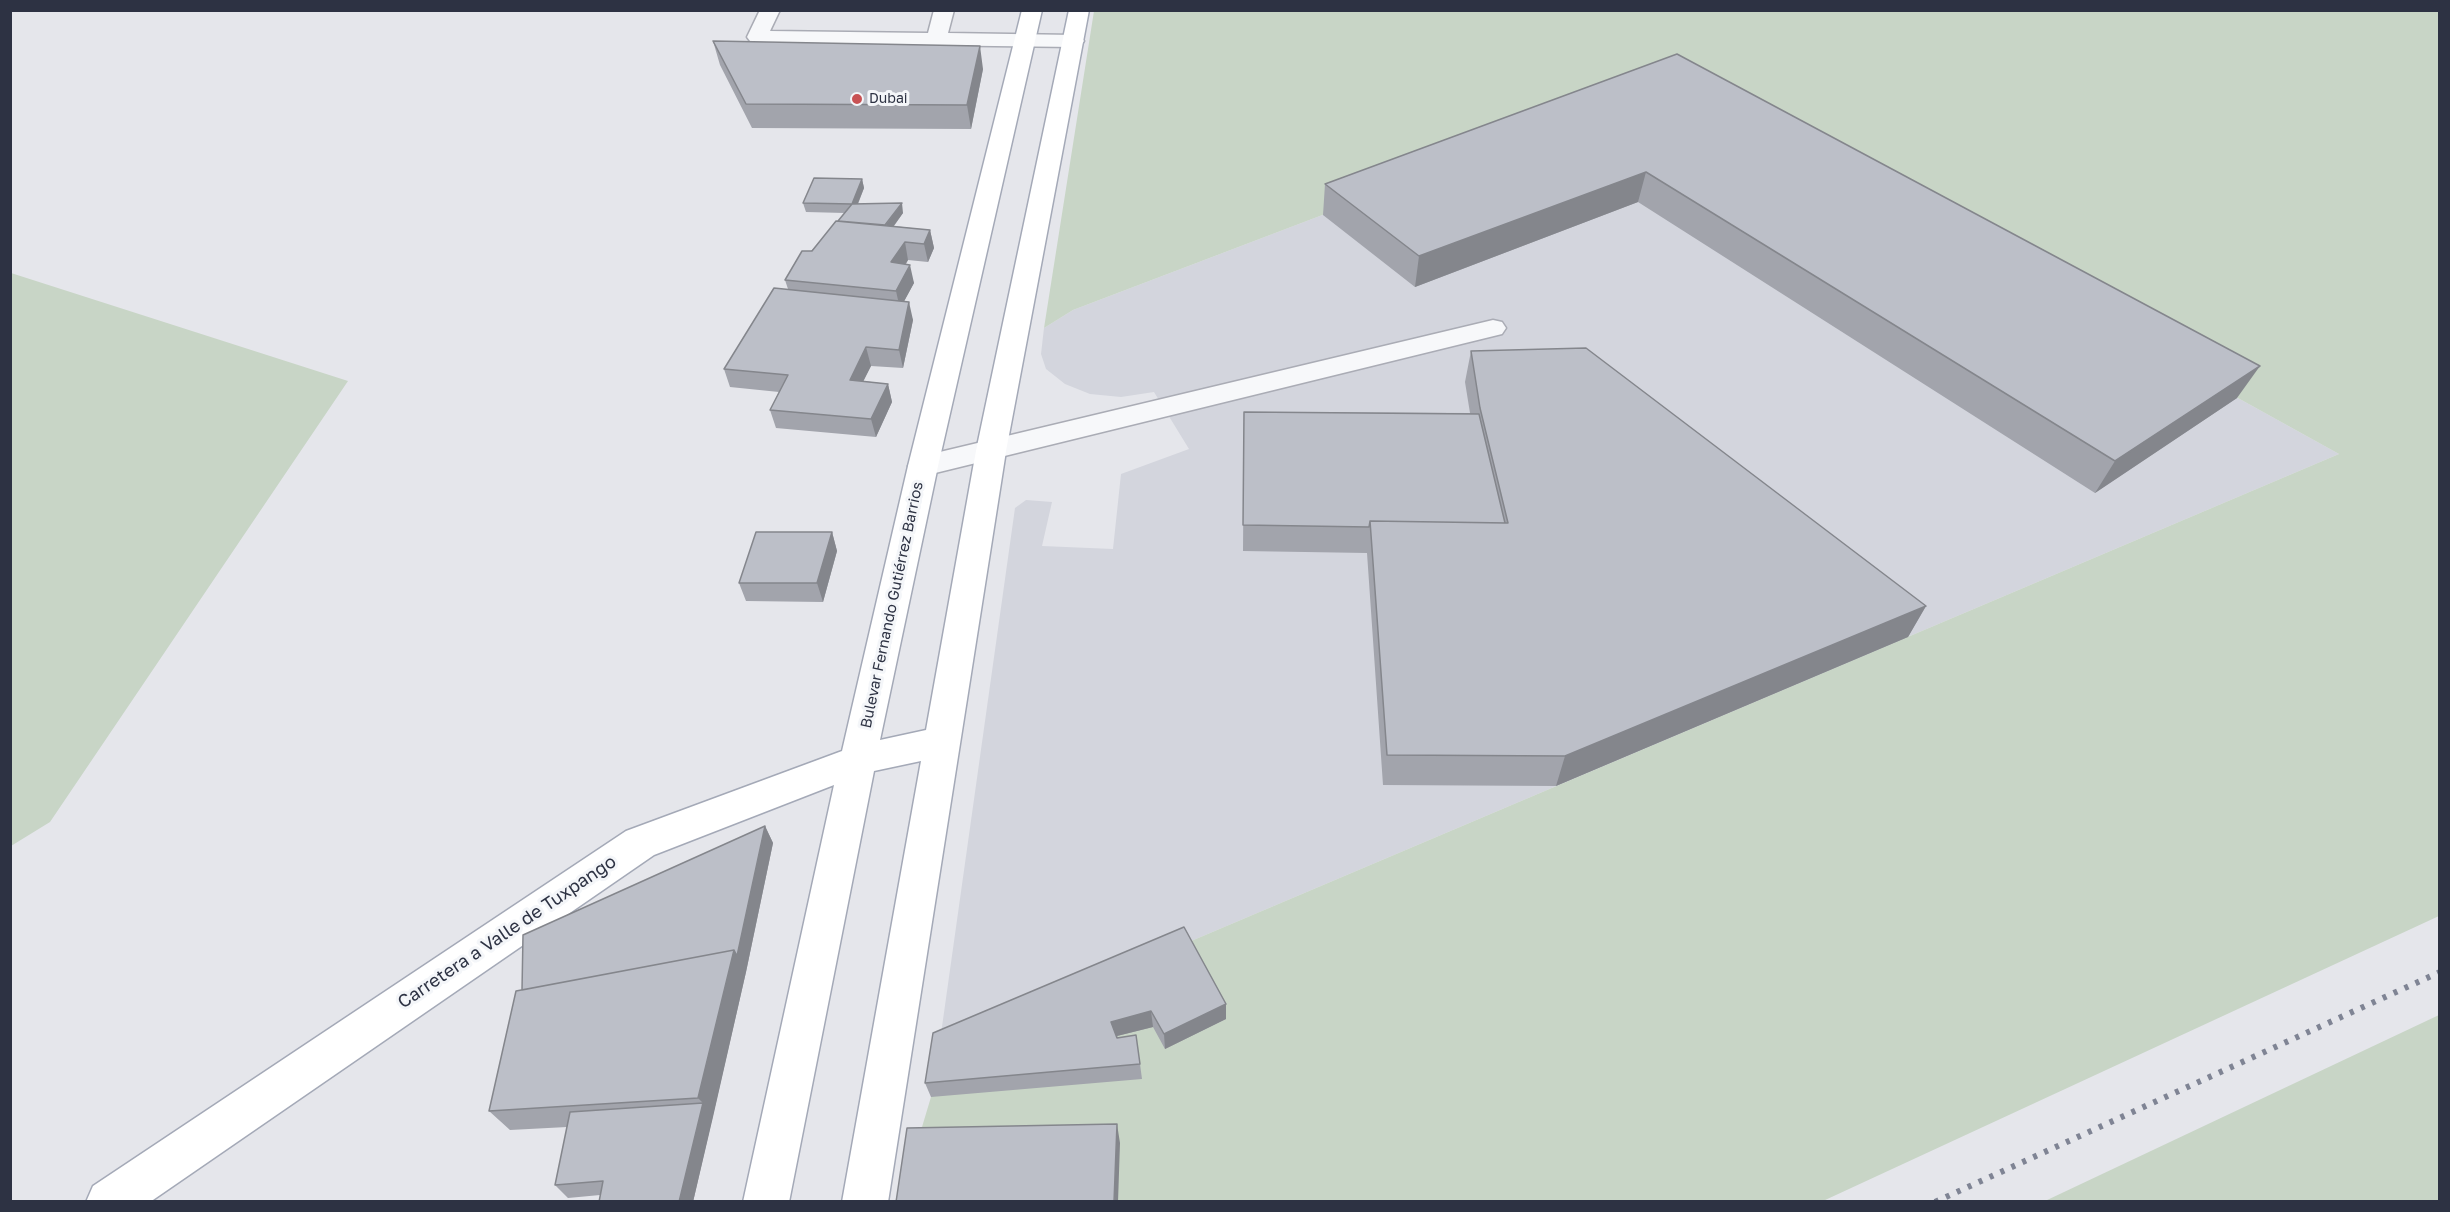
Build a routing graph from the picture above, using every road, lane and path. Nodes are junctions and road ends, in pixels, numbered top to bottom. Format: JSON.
{"nodes":[{"id":1,"x":770,"y":10,"type":"edge"},
{"id":2,"x":944,"y":10,"type":"edge"},
{"id":3,"x":1028,"y":26,"type":"edge"},
{"id":4,"x":1077,"y":26,"type":"edge"},
{"id":5,"x":936,"y":39,"type":"junction"},
{"id":6,"x":1493,"y":328,"type":"dead end"},
{"id":7,"x":991,"y":451,"type":"junction"},
{"id":8,"x":923,"y":466,"type":"junction"},
{"id":9,"x":943,"y":741,"type":"junction"},
{"id":10,"x":858,"y":760,"type":"junction"},
{"id":11,"x":109,"y":1202,"type":"edge"},
{"id":12,"x":766,"y":1202,"type":"edge"},
{"id":13,"x":865,"y":1202,"type":"edge"}],
"edges":[{"from":1,"to":5,"type":"lane"},
{"from":2,"to":5,"type":"lane"},
{"from":3,"to":4,"type":"lane"},
{"from":3,"to":5,"type":"lane"},
{"from":3,"to":8,"type":"main road","name":"Bulevar Fernando Gutiérrez Barrios"},
{"from":4,"to":7,"type":"main road"},
{"from":6,"to":7,"type":"lane"},
{"from":7,"to":8,"type":"lane"},
{"from":7,"to":9,"type":"main road"},
{"from":8,"to":10,"type":"main road","name":"Bulevar Fernando Gutiérrez Barrios"},
{"from":9,"to":10,"type":"main road","name":"Carretera a Valle de Tuxpango"},
{"from":9,"to":13,"type":"main road"},
{"from":10,"to":11,"type":"main road","name":"Carretera a Valle de Tuxpango"},
{"from":10,"to":12,"type":"main road","name":"Bulevar Fernando Gutiérrez Barrios"}]}
